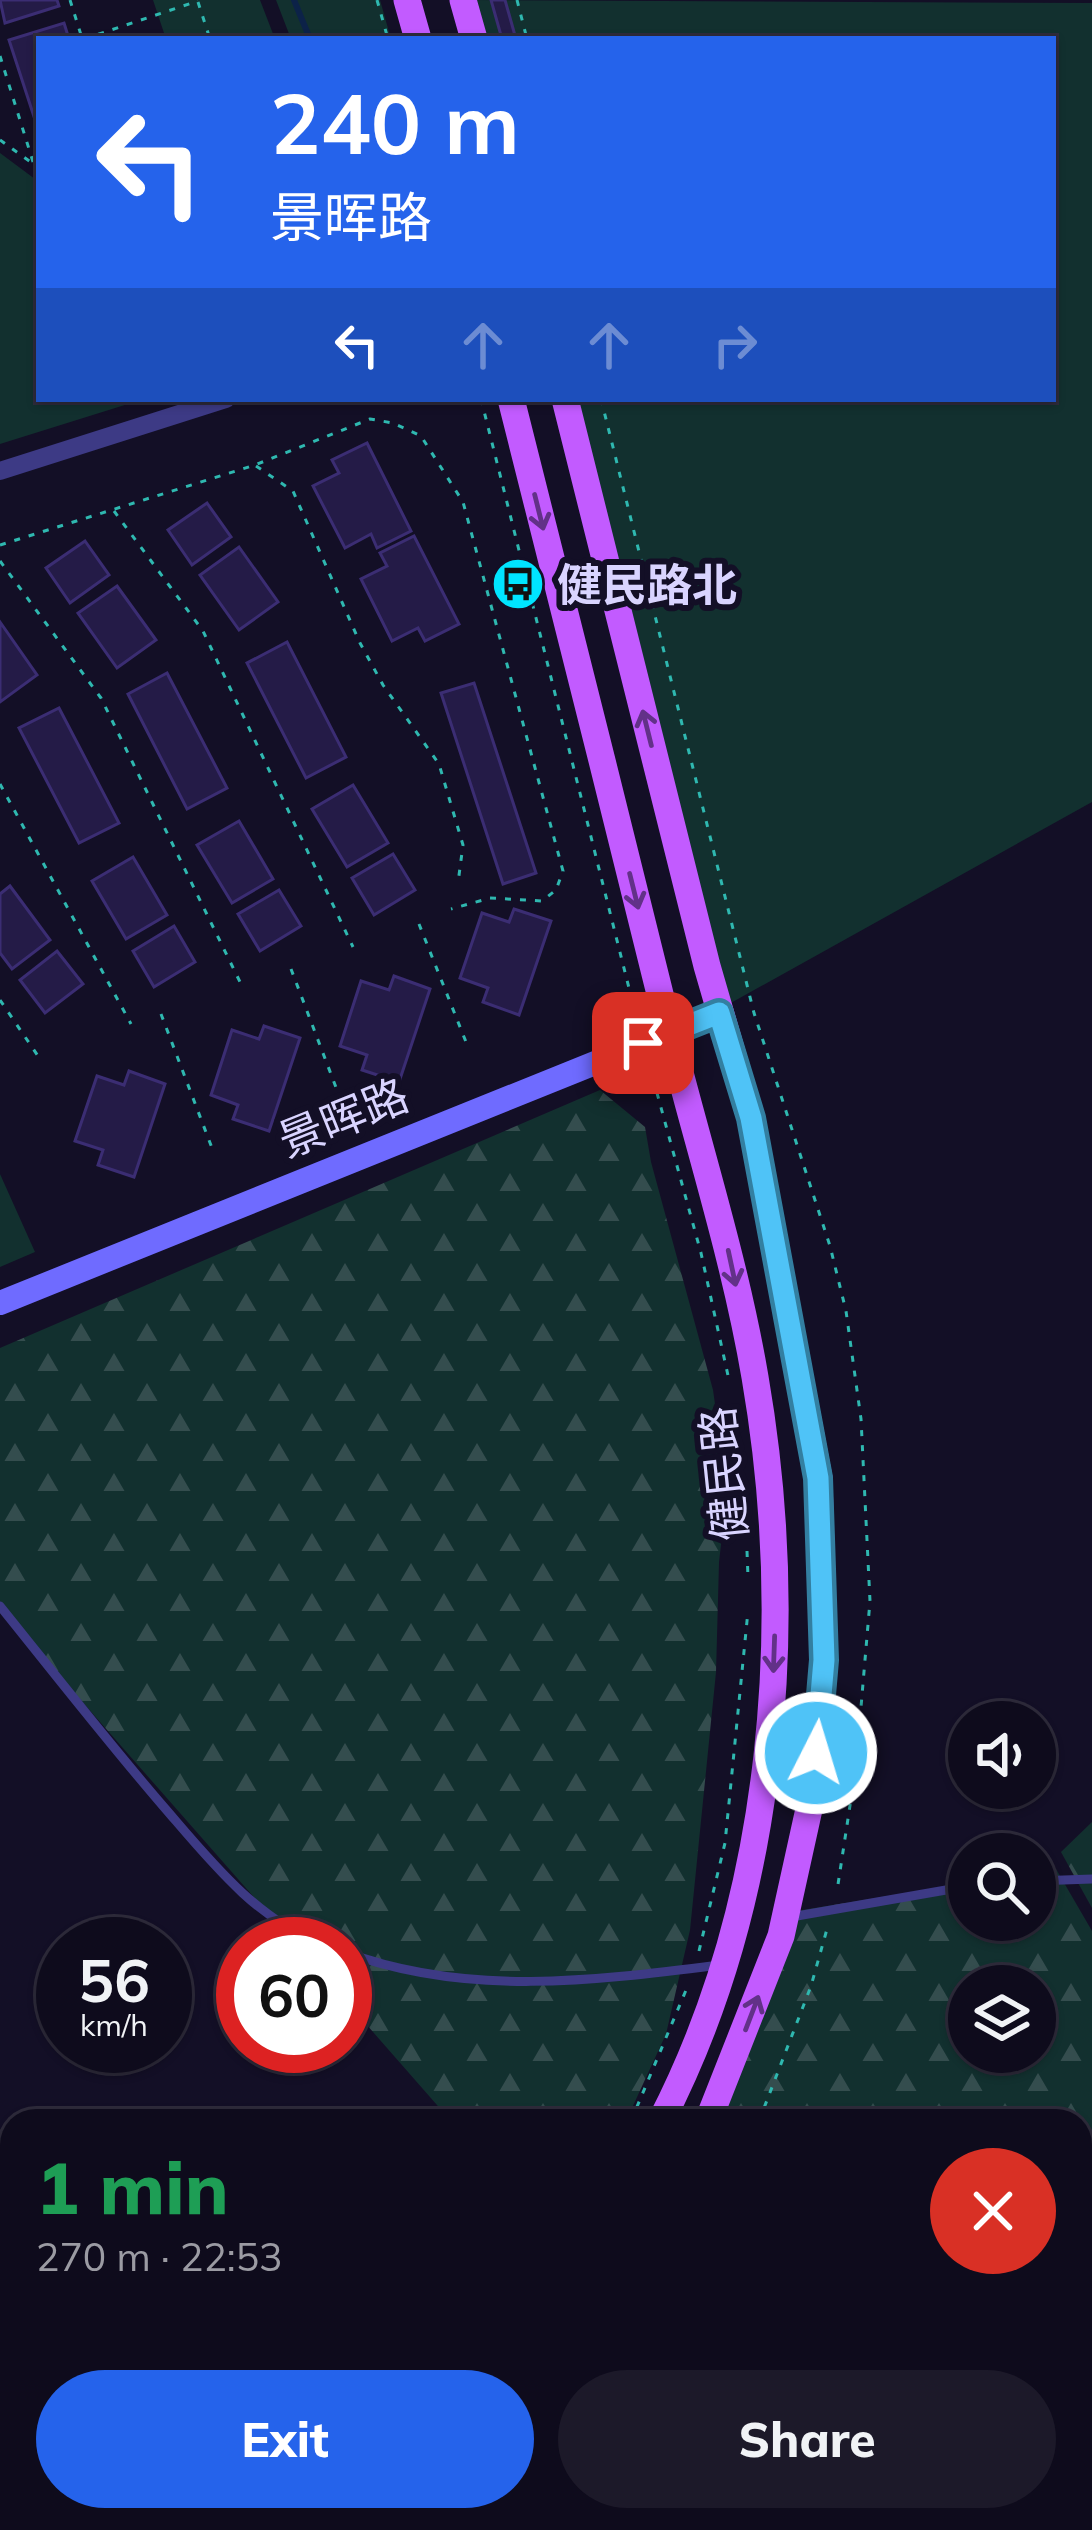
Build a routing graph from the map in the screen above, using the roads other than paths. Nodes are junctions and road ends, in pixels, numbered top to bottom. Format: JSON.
{"nodes":[{"id":1,"x":407,"y":0,"type":"edge"},
{"id":2,"x":464,"y":0,"type":"edge"},
{"id":3,"x":417,"y":36,"type":"edge"},
{"id":4,"x":473,"y":36,"type":"edge"},
{"id":5,"x":217,"y":402,"type":"edge"},
{"id":6,"x":512,"y":402,"type":"edge"},
{"id":7,"x":566,"y":402,"type":"edge"},
{"id":8,"x":0,"y":471,"type":"edge"},
{"id":9,"x":719,"y":1013,"type":"junction"},
{"id":10,"x":670,"y":1032,"type":"junction"},
{"id":11,"x":0,"y":1303,"type":"edge"},
{"id":12,"x":0,"y":1606,"type":"edge"},
{"id":13,"x":1092,"y":1879,"type":"edge"},
{"id":14,"x":1056,"y":1880,"type":"edge"},
{"id":15,"x":948,"y":1890,"type":"edge"},
{"id":16,"x":276,"y":1917,"type":"edge"},
{"id":17,"x":784,"y":1918,"type":"junction"},
{"id":18,"x":372,"y":1962,"type":"edge"},
{"id":19,"x":725,"y":1965,"type":"junction"},
{"id":20,"x":666,"y":2109,"type":"edge"},
{"id":21,"x":712,"y":2109,"type":"edge"}],
"edges":[{"from":1,"to":3,"type":"main road"},
{"from":2,"to":4,"type":"main road"},
{"from":5,"to":8,"type":"street"},
{"from":6,"to":10,"type":"main road","name":"健民路","one_way":true},
{"from":9,"to":7,"type":"main road","name":"健民路","one_way":true},
{"from":9,"to":10,"type":"street","name":"景晖路"},
{"from":9,"to":17,"type":"main road","name":"健民路"},
{"from":10,"to":11,"type":"street","name":"景晖路"},
{"from":10,"to":19,"type":"main road","name":"健民路","one_way":true},
{"from":12,"to":16,"type":"lane"},
{"from":13,"to":14,"type":"lane"},
{"from":15,"to":17,"type":"lane"},
{"from":21,"to":17,"type":"main road","name":"健民路","one_way":true},
{"from":18,"to":19,"type":"lane"},
{"from":19,"to":20,"type":"main road","name":"健民路"}]}
